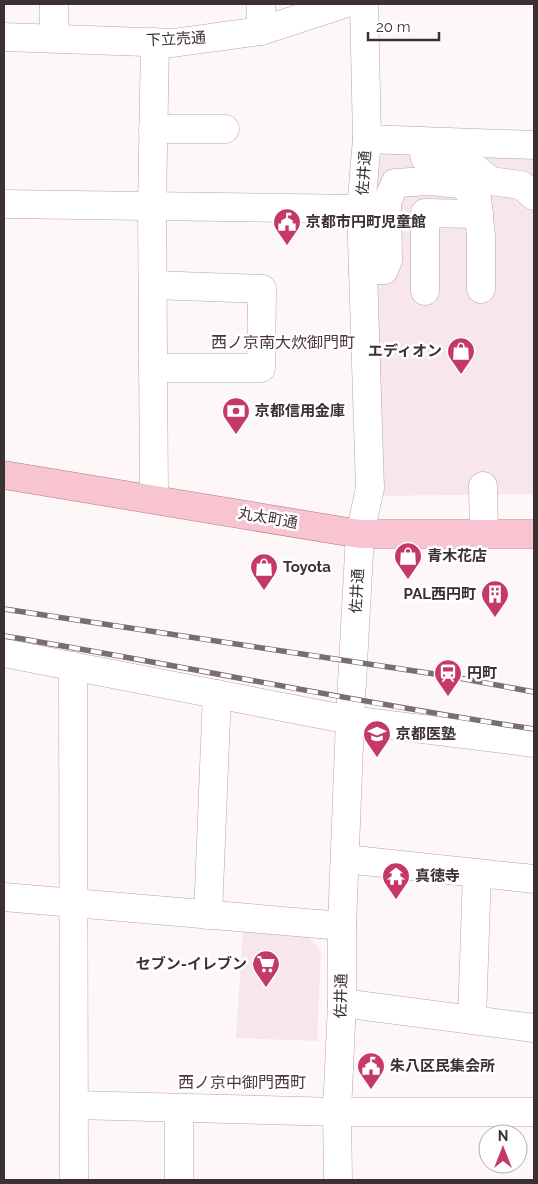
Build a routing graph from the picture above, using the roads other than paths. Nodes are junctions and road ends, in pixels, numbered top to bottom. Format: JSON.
{"nodes":[{"id":1,"x":54,"y":4,"type":"edge"},
{"id":2,"x":261,"y":4,"type":"edge"},
{"id":3,"x":344,"y":4,"type":"edge"},
{"id":4,"x":364,"y":4,"type":"edge"},
{"id":5,"x":261,"y":31,"type":"junction"},
{"id":6,"x":4,"y":37,"type":"edge"},
{"id":7,"x":54,"y":38,"type":"junction"},
{"id":8,"x":155,"y":42,"type":"junction"},
{"id":9,"x":153,"y":129,"type":"junction"},
{"id":10,"x":226,"y":129,"type":"dead end"},
{"id":11,"x":367,"y":138,"type":"junction"},
{"id":12,"x":421,"y":140,"type":"junction"},
{"id":13,"x":534,"y":145,"type":"edge"},
{"id":14,"x":534,"y":196,"type":"edge"},
{"id":15,"x":482,"y":198,"type":"junction"},
{"id":16,"x":4,"y":204,"type":"edge"},
{"id":17,"x":152,"y":206,"type":"junction"},
{"id":18,"x":361,"y":209,"type":"junction"},
{"id":19,"x":363,"y":271,"type":"junction"},
{"id":20,"x":153,"y":285,"type":"junction"},
{"id":21,"x":481,"y":288,"type":"dead end"},
{"id":22,"x":425,"y":290,"type":"dead end"},
{"id":23,"x":153,"y":368,"type":"junction"},
{"id":24,"x":4,"y":475,"type":"edge"},
{"id":25,"x":483,"y":486,"type":"dead end"},
{"id":26,"x":154,"y":499,"type":"junction"},
{"id":27,"x":360,"y":534,"type":"junction"},
{"id":28,"x":534,"y":534,"type":"edge"},
{"id":29,"x":484,"y":535,"type":"junction"},
{"id":30,"x":4,"y":653,"type":"edge"},
{"id":31,"x":73,"y":666,"type":"junction"},
{"id":32,"x":217,"y":694,"type":"junction"},
{"id":33,"x":350,"y":720,"type":"junction"},
{"id":34,"x":534,"y":743,"type":"edge"},
{"id":35,"x":345,"y":859,"type":"junction"},
{"id":36,"x":477,"y":873,"type":"junction"},
{"id":37,"x":534,"y":879,"type":"edge"},
{"id":38,"x":4,"y":897,"type":"edge"},
{"id":39,"x":73,"y":903,"type":"junction"},
{"id":40,"x":208,"y":915,"type":"junction"},
{"id":41,"x":342,"y":926,"type":"junction"},
{"id":42,"x":342,"y":1003,"type":"junction"},
{"id":43,"x":472,"y":1020,"type":"junction"},
{"id":44,"x":534,"y":1028,"type":"edge"},
{"id":45,"x":74,"y":1105,"type":"junction"},
{"id":46,"x":179,"y":1109,"type":"junction"},
{"id":47,"x":337,"y":1112,"type":"junction"},
{"id":48,"x":534,"y":1112,"type":"edge"},
{"id":49,"x":74,"y":1180,"type":"edge"},
{"id":50,"x":179,"y":1180,"type":"edge"},
{"id":51,"x":338,"y":1180,"type":"edge"}],
"edges":[{"from":1,"to":7,"type":"street"},
{"from":2,"to":5,"type":"street"},
{"from":3,"to":5,"type":"street","name":"下立売通"},
{"from":4,"to":11,"type":"street","name":"佐井通"},
{"from":5,"to":8,"type":"street","name":"下立売通"},
{"from":6,"to":7,"type":"street","name":"下立売通"},
{"from":7,"to":8,"type":"street","name":"下立売通"},
{"from":8,"to":9,"type":"street"},
{"from":9,"to":10,"type":"street"},
{"from":9,"to":17,"type":"street"},
{"from":11,"to":12,"type":"street"},
{"from":11,"to":18,"type":"street","name":"佐井通"},
{"from":12,"to":13,"type":"street"},
{"from":12,"to":15,"type":"street"},
{"from":14,"to":15,"type":"street"},
{"from":15,"to":19,"type":"street"},
{"from":15,"to":21,"type":"street"},
{"from":15,"to":22,"type":"street"},
{"from":16,"to":17,"type":"street"},
{"from":17,"to":18,"type":"street"},
{"from":17,"to":20,"type":"street"},
{"from":18,"to":19,"type":"street","name":"佐井通"},
{"from":19,"to":27,"type":"street","name":"佐井通"},
{"from":20,"to":23,"type":"street"},
{"from":20,"to":23,"type":"street"},
{"from":23,"to":26,"type":"street"},
{"from":24,"to":26,"type":"main road","name":"丸太町通"},
{"from":25,"to":29,"type":"street"},
{"from":26,"to":27,"type":"main road","name":"丸太町通"},
{"from":27,"to":29,"type":"main road","name":"丸太町通"},
{"from":27,"to":33,"type":"street","name":"佐井通"},
{"from":28,"to":29,"type":"main road","name":"丸太町通"},
{"from":30,"to":31,"type":"street"},
{"from":31,"to":32,"type":"street"},
{"from":31,"to":39,"type":"street"},
{"from":32,"to":33,"type":"street"},
{"from":32,"to":40,"type":"street"},
{"from":33,"to":34,"type":"street"},
{"from":33,"to":35,"type":"street","name":"佐井通"},
{"from":35,"to":36,"type":"street"},
{"from":35,"to":41,"type":"street","name":"佐井通"},
{"from":36,"to":37,"type":"street"},
{"from":36,"to":43,"type":"street"},
{"from":38,"to":39,"type":"street"},
{"from":39,"to":40,"type":"street"},
{"from":39,"to":45,"type":"street"},
{"from":40,"to":41,"type":"street"},
{"from":41,"to":42,"type":"street","name":"佐井通"},
{"from":42,"to":43,"type":"street"},
{"from":42,"to":47,"type":"street","name":"佐井通"},
{"from":43,"to":44,"type":"street"},
{"from":45,"to":46,"type":"street"},
{"from":45,"to":49,"type":"street"},
{"from":46,"to":47,"type":"street"},
{"from":46,"to":50,"type":"street"},
{"from":47,"to":48,"type":"street"},
{"from":47,"to":51,"type":"street","name":"佐井通"}]}
